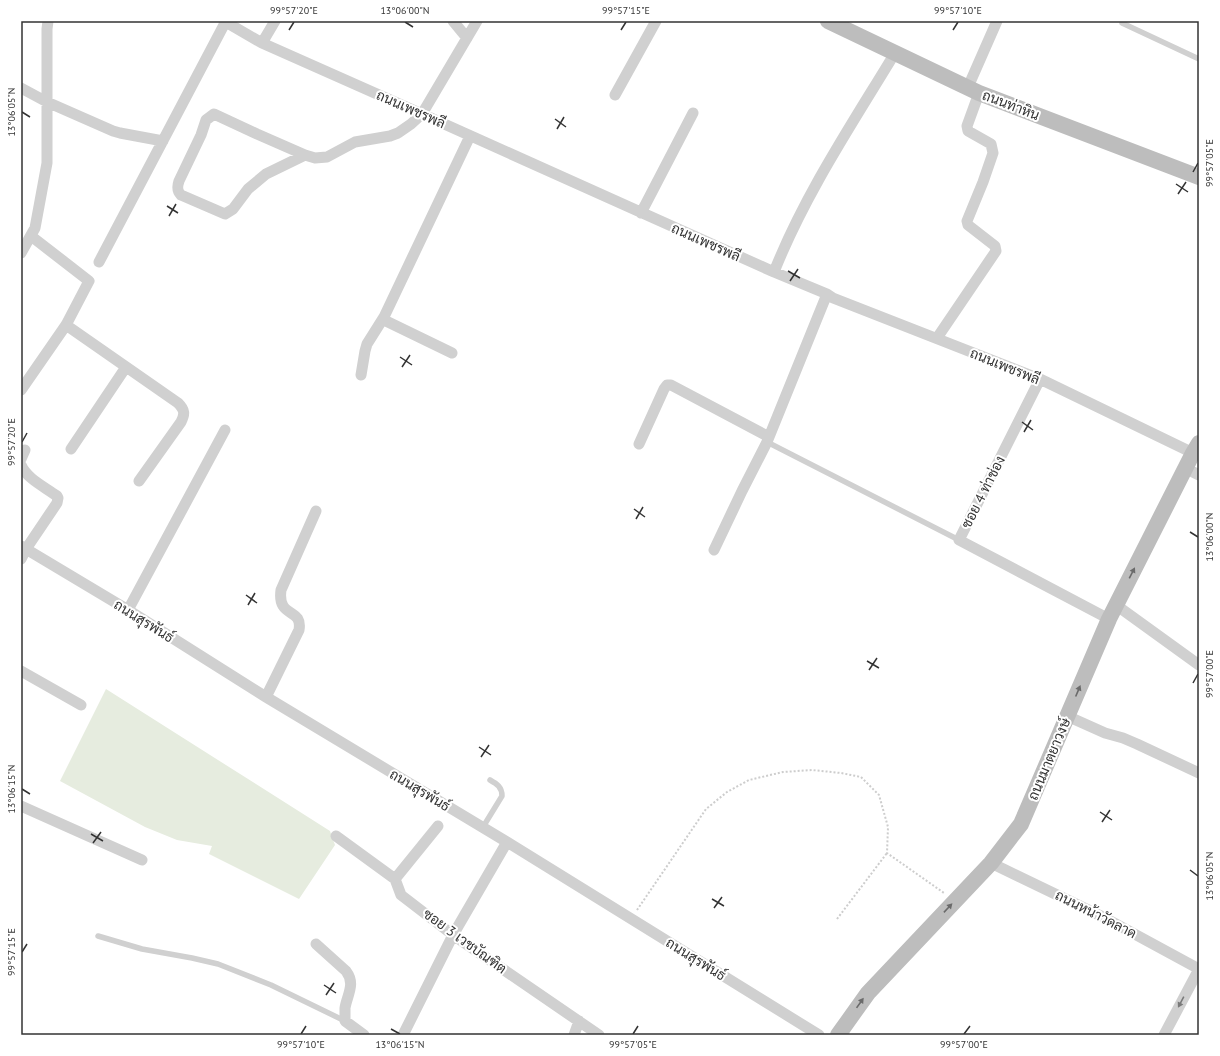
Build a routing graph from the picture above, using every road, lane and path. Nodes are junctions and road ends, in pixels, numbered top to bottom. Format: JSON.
{"nodes":[{"id":1,"x":48,"y":21,"type":"edge"},
{"id":2,"x":225,"y":21,"type":"edge"},
{"id":3,"x":274,"y":21,"type":"edge"},
{"id":4,"x":453,"y":21,"type":"edge"},
{"id":5,"x":477,"y":21,"type":"edge"},
{"id":6,"x":656,"y":21,"type":"edge"},
{"id":7,"x":828,"y":21,"type":"edge"},
{"id":8,"x":997,"y":21,"type":"edge"},
{"id":9,"x":1122,"y":23,"type":"dead end"},
{"id":10,"x":466,"y":38,"type":"junction"},
{"id":11,"x":262,"y":43,"type":"junction"},
{"id":12,"x":896,"y":53,"type":"junction"},
{"id":13,"x":1199,"y":59,"type":"edge"},
{"id":14,"x":21,"y":88,"type":"edge"},
{"id":15,"x":973,"y":90,"type":"junction"},
{"id":16,"x":615,"y":94,"type":"dead end"},
{"id":17,"x":47,"y":102,"type":"junction"},
{"id":18,"x":693,"y":113,"type":"dead end"},
{"id":19,"x":422,"y":114,"type":"junction"},
{"id":20,"x":470,"y":136,"type":"junction"},
{"id":21,"x":162,"y":142,"type":"junction"},
{"id":22,"x":305,"y":155,"type":"junction"},
{"id":23,"x":1199,"y":177,"type":"edge"},
{"id":24,"x":641,"y":213,"type":"junction"},
{"id":25,"x":31,"y":236,"type":"junction"},
{"id":26,"x":21,"y":253,"type":"edge"},
{"id":27,"x":99,"y":262,"type":"dead end"},
{"id":28,"x":774,"y":272,"type":"junction"},
{"id":29,"x":827,"y":294,"type":"junction"},
{"id":30,"x":384,"y":317,"type":"junction"},
{"id":31,"x":66,"y":325,"type":"junction"},
{"id":32,"x":937,"y":338,"type":"junction"},
{"id":33,"x":452,"y":353,"type":"dead end"},
{"id":34,"x":126,"y":367,"type":"junction"},
{"id":35,"x":361,"y":375,"type":"dead end"},
{"id":36,"x":1040,"y":379,"type":"junction"},
{"id":37,"x":21,"y":390,"type":"edge"},
{"id":38,"x":225,"y":430,"type":"dead end"},
{"id":39,"x":768,"y":440,"type":"junction"},
{"id":40,"x":639,"y":444,"type":"dead end"},
{"id":41,"x":1196,"y":448,"type":"edge"},
{"id":42,"x":72,"y":449,"type":"dead end"},
{"id":43,"x":21,"y":465,"type":"edge"},
{"id":44,"x":1192,"y":471,"type":"edge"},
{"id":45,"x":139,"y":481,"type":"dead end"},
{"id":46,"x":316,"y":512,"type":"dead end"},
{"id":47,"x":959,"y":540,"type":"junction"},
{"id":48,"x":714,"y":550,"type":"dead end"},
{"id":49,"x":23,"y":551,"type":"edge"},
{"id":50,"x":1116,"y":604,"type":"junction"},
{"id":51,"x":128,"y":610,"type":"junction"},
{"id":52,"x":1109,"y":619,"type":"junction"},
{"id":53,"x":1199,"y":665,"type":"edge"},
{"id":54,"x":21,"y":671,"type":"edge"},
{"id":55,"x":266,"y":697,"type":"junction"},
{"id":56,"x":81,"y":705,"type":"dead end"},
{"id":57,"x":1067,"y":716,"type":"junction"},
{"id":58,"x":1199,"y":773,"type":"edge"},
{"id":59,"x":490,"y":780,"type":"dead end"},
{"id":60,"x":21,"y":806,"type":"edge"},
{"id":61,"x":438,"y":826,"type":"dead end"},
{"id":62,"x":483,"y":827,"type":"junction"},
{"id":63,"x":336,"y":836,"type":"dead end"},
{"id":64,"x":507,"y":842,"type":"junction"},
{"id":65,"x":887,"y":853,"type":"junction"},
{"id":66,"x":142,"y":860,"type":"dead end"},
{"id":67,"x":991,"y":863,"type":"junction"},
{"id":68,"x":395,"y":878,"type":"junction"},
{"id":69,"x":954,"y":901,"type":"junction"},
{"id":70,"x":630,"y":919,"type":"junction"},
{"id":71,"x":837,"y":919,"type":"dead end"},
{"id":72,"x":453,"y":935,"type":"junction"},
{"id":73,"x":98,"y":936,"type":"dead end"},
{"id":74,"x":316,"y":944,"type":"dead end"},
{"id":75,"x":1199,"y":969,"type":"edge"},
{"id":76,"x":345,"y":1021,"type":"junction"},
{"id":77,"x":579,"y":1021,"type":"junction"},
{"id":78,"x":364,"y":1035,"type":"edge"},
{"id":79,"x":403,"y":1035,"type":"edge"},
{"id":80,"x":574,"y":1035,"type":"edge"},
{"id":81,"x":599,"y":1035,"type":"edge"},
{"id":82,"x":819,"y":1035,"type":"edge"},
{"id":83,"x":838,"y":1035,"type":"edge"},
{"id":84,"x":1164,"y":1035,"type":"edge"}],
"edges":[{"from":1,"to":17,"type":"street"},
{"from":2,"to":11,"type":"street","name":"ถนนเพชรพลี"},
{"from":2,"to":21,"type":"street"},
{"from":3,"to":11,"type":"street"},
{"from":4,"to":10,"type":"street"},
{"from":5,"to":10,"type":"street"},
{"from":6,"to":16,"type":"street"},
{"from":7,"to":12,"type":"street","name":"ถนนท่าหิน"},
{"from":8,"to":15,"type":"street"},
{"from":9,"to":13,"type":"lane"},
{"from":10,"to":19,"type":"street"},
{"from":11,"to":19,"type":"street","name":"ถนนเพชรพลี"},
{"from":12,"to":15,"type":"street","name":"ถนนท่าหิน"},
{"from":12,"to":28,"type":"street"},
{"from":14,"to":17,"type":"street"},
{"from":15,"to":23,"type":"street","name":"ถนนท่าหิน"},
{"from":15,"to":32,"type":"street"},
{"from":17,"to":21,"type":"street"},
{"from":17,"to":25,"type":"street"},
{"from":18,"to":24,"type":"street"},
{"from":19,"to":20,"type":"street","name":"ถนนเพชรพลี"},
{"from":19,"to":22,"type":"street"},
{"from":20,"to":24,"type":"street","name":"ถนนเพชรพลี"},
{"from":20,"to":30,"type":"street"},
{"from":21,"to":27,"type":"street"},
{"from":22,"to":22,"type":"street"},
{"from":24,"to":28,"type":"street","name":"ถนนเพชรพลี"},
{"from":25,"to":26,"type":"street"},
{"from":25,"to":31,"type":"street"},
{"from":28,"to":29,"type":"street","name":"ถนนเพชรพลี"},
{"from":29,"to":32,"type":"street","name":"ถนนเพชรพลี"},
{"from":29,"to":39,"type":"street"},
{"from":30,"to":33,"type":"street"},
{"from":30,"to":35,"type":"street"},
{"from":31,"to":34,"type":"street"},
{"from":31,"to":37,"type":"street"},
{"from":32,"to":36,"type":"street","name":"ถนนเพชรพลี"},
{"from":34,"to":42,"type":"street"},
{"from":34,"to":45,"type":"street"},
{"from":36,"to":41,"type":"street","name":"ถนนเพชรพลี"},
{"from":36,"to":47,"type":"street","name":"ซอย 4 ท่าช่อง"},
{"from":38,"to":51,"type":"street"},
{"from":39,"to":40,"type":"street"},
{"from":39,"to":47,"type":"lane"},
{"from":39,"to":48,"type":"street"},
{"from":41,"to":44,"type":"street","name":"ถนนมาตยาวงษ์"},
{"from":43,"to":49,"type":"street"},
{"from":50,"to":44,"type":"street","name":"ถนนมาตยาวงษ์","one_way":true},
{"from":46,"to":55,"type":"street"},
{"from":47,"to":52,"type":"street","name":"ซอย 4 ท่าช่อง"},
{"from":49,"to":51,"type":"street","name":"ถนนสุรพันธ์"},
{"from":50,"to":52,"type":"street","name":"ถนนมาตยาวงษ์"},
{"from":50,"to":53,"type":"street"},
{"from":51,"to":55,"type":"street","name":"ถนนสุรพันธ์"},
{"from":57,"to":52,"type":"street","name":"ถนนมาตยาวงษ์","one_way":true},
{"from":54,"to":56,"type":"street"},
{"from":55,"to":62,"type":"street","name":"ถนนสุรพันธ์"},
{"from":57,"to":58,"type":"street"},
{"from":57,"to":67,"type":"street","name":"ถนนมาตยาวงษ์"},
{"from":59,"to":62,"type":"lane"},
{"from":60,"to":66,"type":"street"},
{"from":61,"to":68,"type":"street"},
{"from":62,"to":64,"type":"street","name":"ถนนสุรพันธ์"},
{"from":63,"to":68,"type":"street"},
{"from":64,"to":70,"type":"street","name":"ถนนสุรพันธ์"},
{"from":64,"to":72,"type":"street"},
{"from":65,"to":69,"type":"path"},
{"from":65,"to":70,"type":"path"},
{"from":65,"to":71,"type":"path"},
{"from":67,"to":69,"type":"street","name":"ถนนมาตยาวงษ์"},
{"from":67,"to":75,"type":"street","name":"ถนนหน้าวัดลาด"},
{"from":68,"to":72,"type":"street","name":"ซอย 3 เวชบัณฑิต"},
{"from":83,"to":69,"type":"street","name":"ถนนมาตยาวงษ์","one_way":true},
{"from":70,"to":82,"type":"street","name":"ถนนสุรพันธ์"},
{"from":72,"to":77,"type":"street","name":"ซอย 3 เวชบัณฑิต"},
{"from":72,"to":79,"type":"street"},
{"from":73,"to":76,"type":"lane"},
{"from":74,"to":76,"type":"street"},
{"from":75,"to":84,"type":"street","one_way":true},
{"from":76,"to":78,"type":"street"},
{"from":77,"to":80,"type":"street"},
{"from":77,"to":81,"type":"street","name":"ซอย 3 เวชบัณฑิต"}]}
